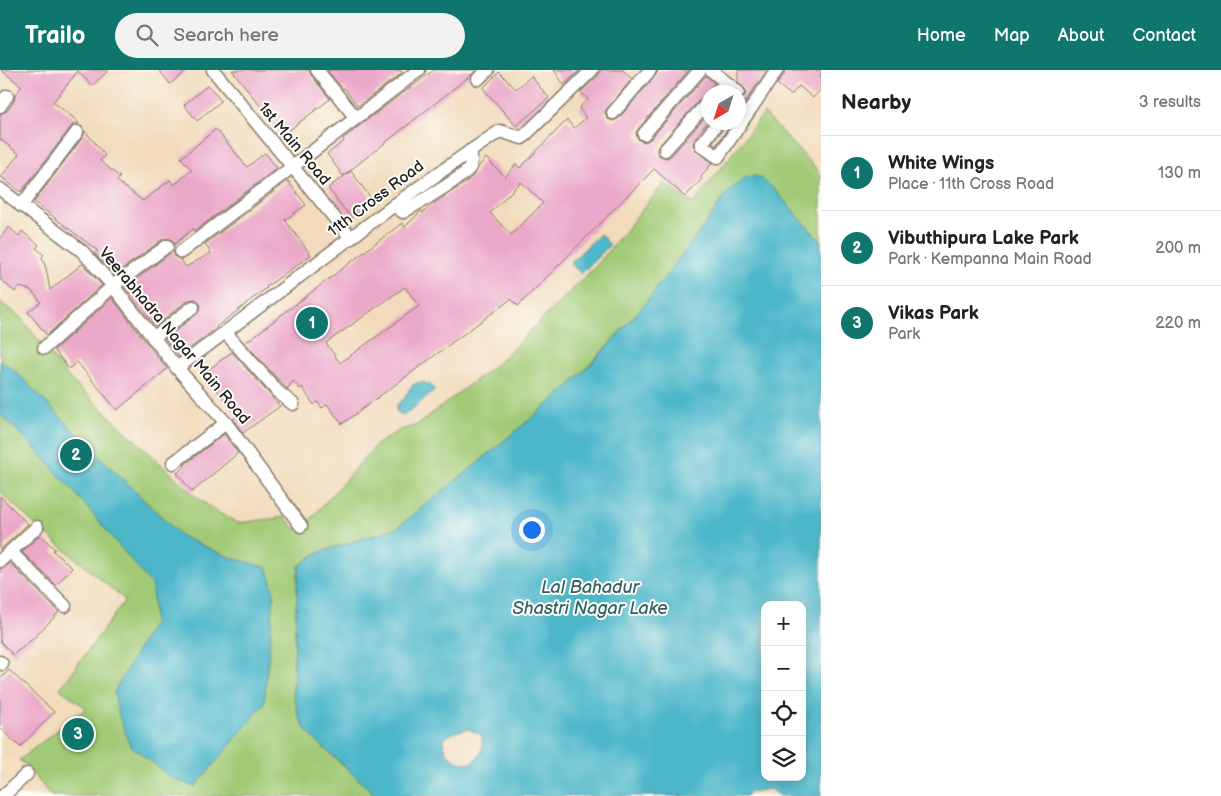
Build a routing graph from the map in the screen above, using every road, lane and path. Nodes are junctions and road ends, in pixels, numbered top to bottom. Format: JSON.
{"nodes":[{"id":1,"x":213,"y":70,"type":"edge"},
{"id":2,"x":317,"y":70,"type":"edge"},
{"id":3,"x":488,"y":70,"type":"edge"},
{"id":4,"x":592,"y":70,"type":"edge"},
{"id":5,"x":650,"y":70,"type":"edge"},
{"id":6,"x":700,"y":70,"type":"edge"},
{"id":7,"x":711,"y":70,"type":"edge"},
{"id":8,"x":778,"y":70,"type":"edge"},
{"id":9,"x":415,"y":71,"type":"edge"},
{"id":10,"x":478,"y":80,"type":"dead end"},
{"id":11,"x":720,"y":85,"type":"edge"},
{"id":12,"x":746,"y":100,"type":"edge"},
{"id":13,"x":754,"y":106,"type":"junction"},
{"id":14,"x":701,"y":110,"type":"edge"},
{"id":15,"x":613,"y":113,"type":"dead end"},
{"id":16,"x":746,"y":117,"type":"edge"},
{"id":17,"x":356,"y":118,"type":"junction"},
{"id":18,"x":712,"y":130,"type":"edge"},
{"id":19,"x":737,"y":130,"type":"edge"},
{"id":20,"x":77,"y":132,"type":"dead end"},
{"id":21,"x":644,"y":134,"type":"dead end"},
{"id":22,"x":665,"y":150,"type":"dead end"},
{"id":23,"x":292,"y":167,"type":"junction"},
{"id":24,"x":0,"y":189,"type":"edge"},
{"id":25,"x":22,"y":206,"type":"junction"},
{"id":26,"x":351,"y":238,"type":"junction"},
{"id":27,"x":167,"y":246,"type":"dead end"},
{"id":28,"x":181,"y":252,"type":"dead end"},
{"id":29,"x":112,"y":286,"type":"junction"},
{"id":30,"x":193,"y":307,"type":"dead end"},
{"id":31,"x":226,"y":332,"type":"junction"},
{"id":32,"x":154,"y":338,"type":"junction"},
{"id":33,"x":44,"y":348,"type":"dead end"},
{"id":34,"x":177,"y":368,"type":"junction"},
{"id":35,"x":293,"y":404,"type":"dead end"},
{"id":36,"x":226,"y":422,"type":"junction"},
{"id":37,"x":173,"y":463,"type":"dead end"},
{"id":38,"x":301,"y":526,"type":"dead end"},
{"id":39,"x":37,"y":527,"type":"dead end"},
{"id":40,"x":12,"y":552,"type":"junction"},
{"id":41,"x":0,"y":561,"type":"edge"},
{"id":42,"x":65,"y":606,"type":"dead end"},
{"id":43,"x":27,"y":774,"type":"dead end"},
{"id":44,"x":2,"y":796,"type":"edge"}],
"edges":[{"from":1,"to":23,"type":"street","name":"1st Main Road"},
{"from":2,"to":17,"type":"street"},
{"from":3,"to":10,"type":"street"},
{"from":4,"to":26,"type":"street","name":"11th Cross Road"},
{"from":5,"to":15,"type":"street"},
{"from":6,"to":21,"type":"street"},
{"from":7,"to":11,"type":"street"},
{"from":8,"to":13,"type":"street"},
{"from":9,"to":17,"type":"street"},
{"from":12,"to":13,"type":"street"},
{"from":13,"to":16,"type":"street"},
{"from":14,"to":22,"type":"street"},
{"from":17,"to":23,"type":"street"},
{"from":18,"to":19,"type":"street"},
{"from":20,"to":25,"type":"street"},
{"from":23,"to":26,"type":"street","name":"1st Main Road"},
{"from":23,"to":28,"type":"street"},
{"from":24,"to":25,"type":"street","name":"Veerabhadra Nagar Main Road"},
{"from":25,"to":29,"type":"street","name":"Veerabhadra Nagar Main Road"},
{"from":26,"to":31,"type":"street","name":"11th Cross Road"},
{"from":27,"to":29,"type":"street"},
{"from":29,"to":32,"type":"street","name":"Veerabhadra Nagar Main Road"},
{"from":29,"to":33,"type":"street"},
{"from":30,"to":32,"type":"street"},
{"from":31,"to":34,"type":"street","name":"11th Cross Road"},
{"from":31,"to":35,"type":"street"},
{"from":32,"to":34,"type":"street","name":"Veerabhadra Nagar Main Road"},
{"from":34,"to":36,"type":"street","name":"Veerabhadra Nagar Main Road"},
{"from":36,"to":37,"type":"street"},
{"from":36,"to":38,"type":"street","name":"Veerabhadra Nagar Main Road"},
{"from":39,"to":40,"type":"street"},
{"from":40,"to":41,"type":"street"},
{"from":40,"to":42,"type":"street"},
{"from":43,"to":44,"type":"street"}]}
